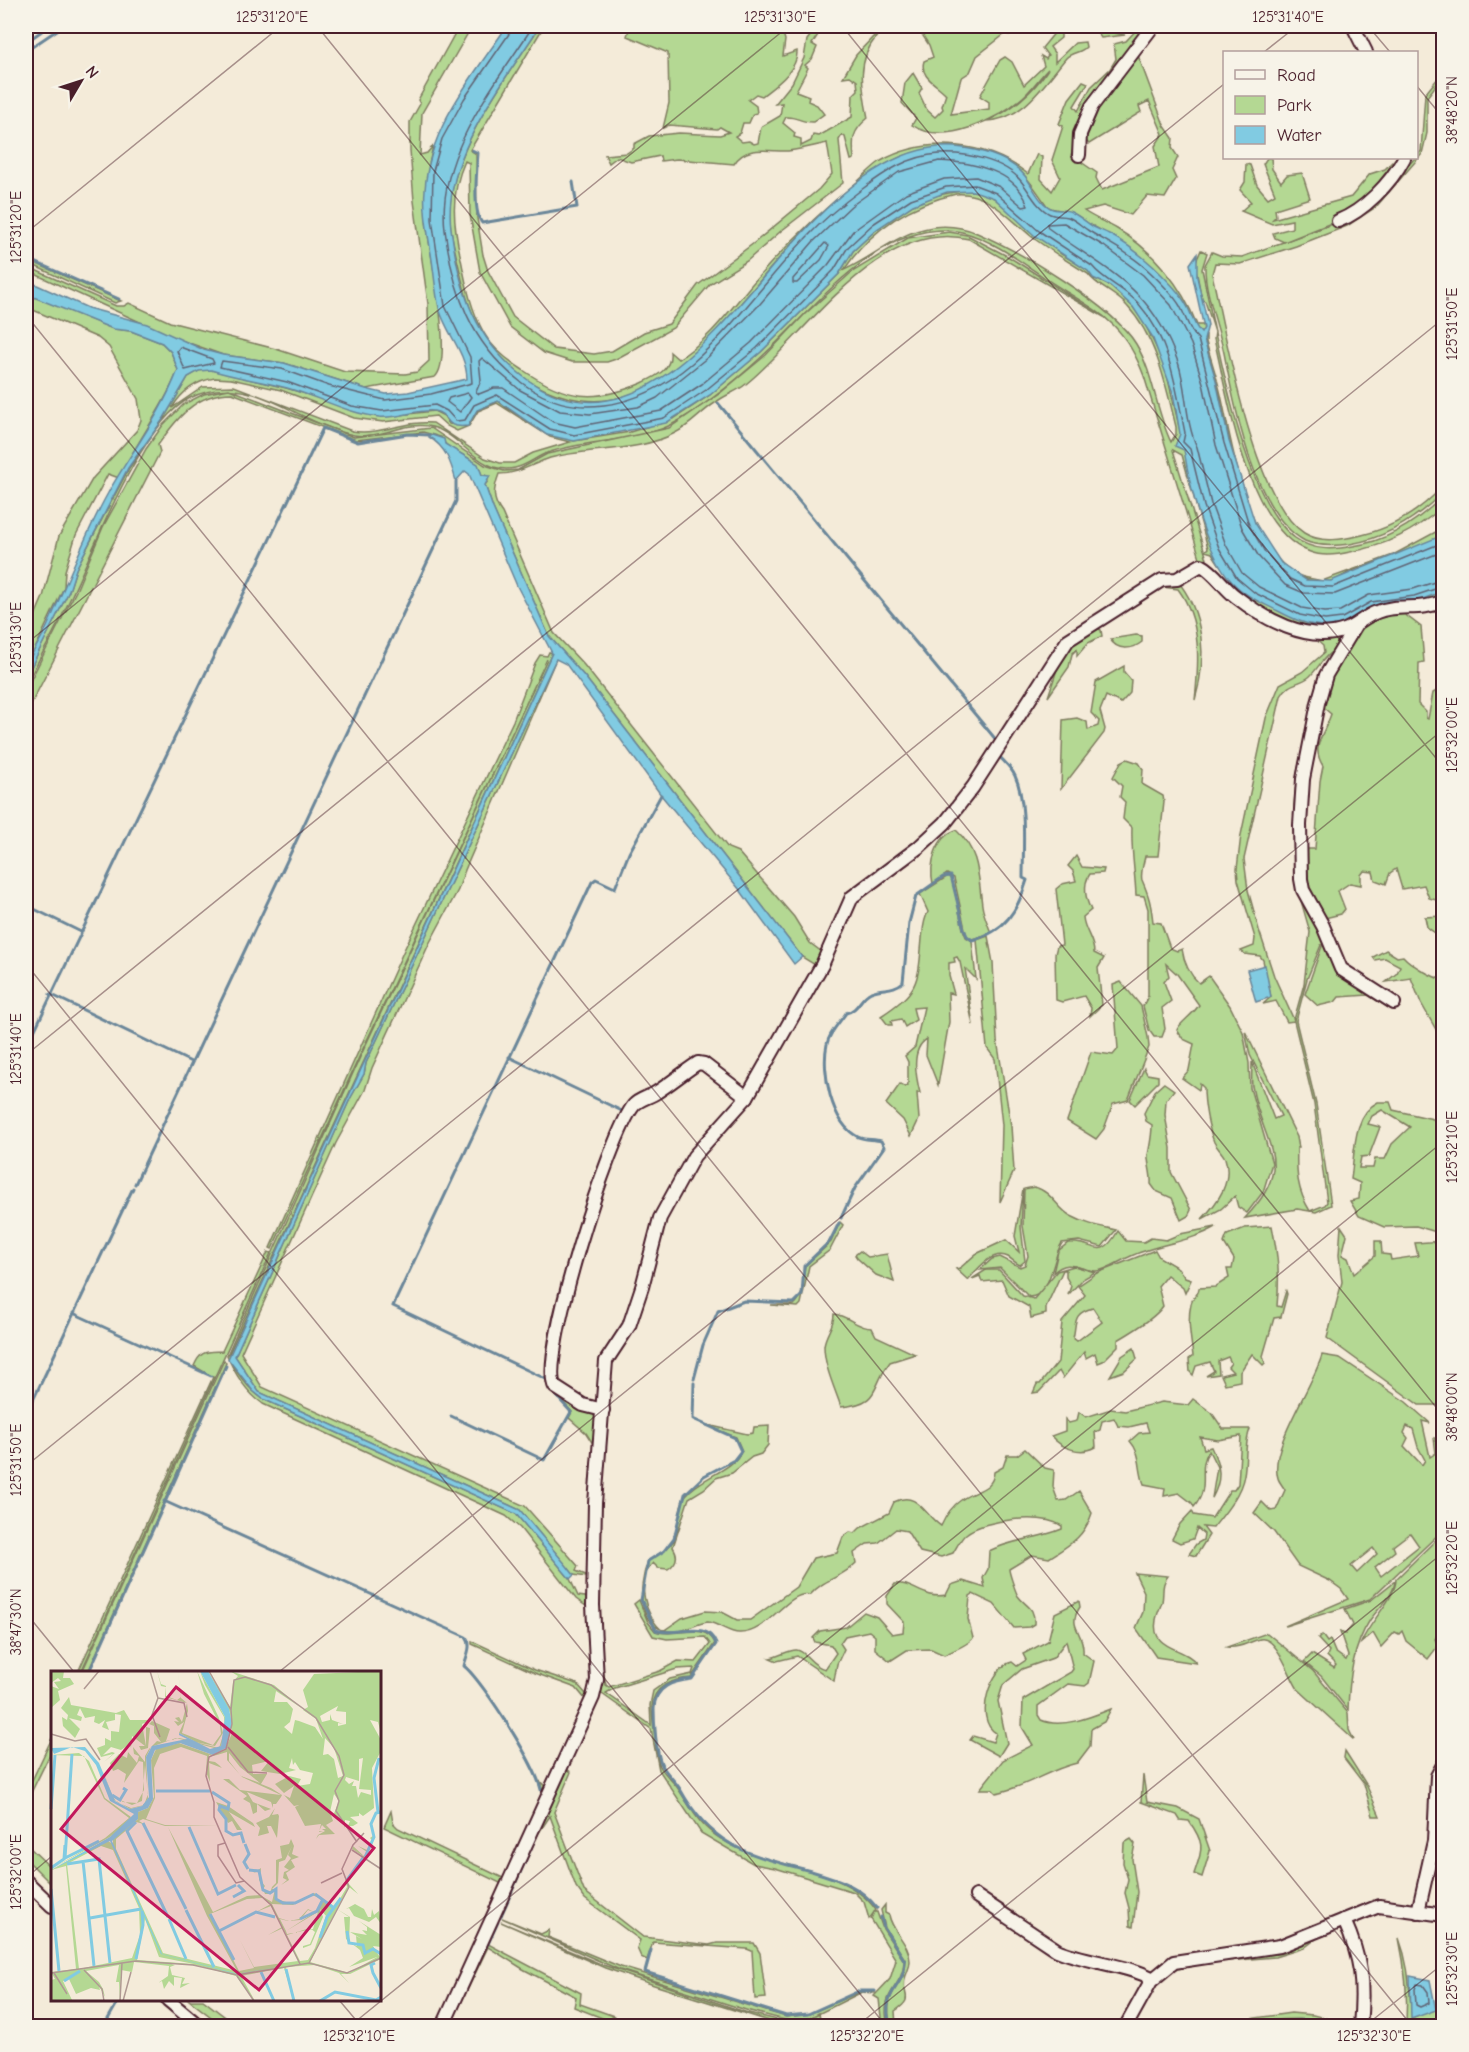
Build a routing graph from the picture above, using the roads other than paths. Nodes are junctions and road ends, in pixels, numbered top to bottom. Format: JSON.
{"nodes":[{"id":1,"x":1153,"y":26,"type":"edge"},
{"id":2,"x":1353,"y":26,"type":"edge"},
{"id":3,"x":1366,"y":51,"type":"edge"},
{"id":4,"x":1078,"y":155,"type":"dead end"},
{"id":5,"x":1403,"y":159,"type":"edge"},
{"id":6,"x":1338,"y":221,"type":"dead end"},
{"id":7,"x":1443,"y":601,"type":"edge"},
{"id":8,"x":1357,"y":624,"type":"junction"},
{"id":9,"x":1394,"y":1003,"type":"dead end"},
{"id":10,"x":747,"y":1097,"type":"junction"},
{"id":11,"x":603,"y":1410,"type":"junction"},
{"id":12,"x":1443,"y":1763,"type":"edge"},
{"id":13,"x":26,"y":1881,"type":"edge"},
{"id":14,"x":976,"y":1896,"type":"dead end"},
{"id":15,"x":51,"y":1905,"type":"edge"},
{"id":16,"x":1418,"y":1912,"type":"junction"},
{"id":17,"x":1443,"y":1915,"type":"edge"},
{"id":18,"x":1344,"y":1920,"type":"junction"},
{"id":19,"x":1153,"y":1979,"type":"junction"},
{"id":20,"x":169,"y":2001,"type":"edge"},
{"id":21,"x":200,"y":2026,"type":"edge"},
{"id":22,"x":442,"y":2026,"type":"edge"},
{"id":23,"x":1126,"y":2026,"type":"edge"},
{"id":24,"x":1360,"y":2026,"type":"edge"}],
"edges":[{"from":1,"to":4,"type":"street"},
{"from":2,"to":3,"type":"street"},
{"from":5,"to":6,"type":"street"},
{"from":7,"to":8,"type":"street"},
{"from":8,"to":9,"type":"street"},
{"from":8,"to":10,"type":"street"},
{"from":10,"to":11,"type":"street"},
{"from":10,"to":11,"type":"street"},
{"from":11,"to":22,"type":"street"},
{"from":12,"to":16,"type":"street"},
{"from":13,"to":15,"type":"street"},
{"from":14,"to":19,"type":"street"},
{"from":16,"to":17,"type":"street"},
{"from":16,"to":18,"type":"street"},
{"from":18,"to":19,"type":"street"},
{"from":18,"to":24,"type":"street"},
{"from":19,"to":23,"type":"street"},
{"from":20,"to":21,"type":"street"}]}
